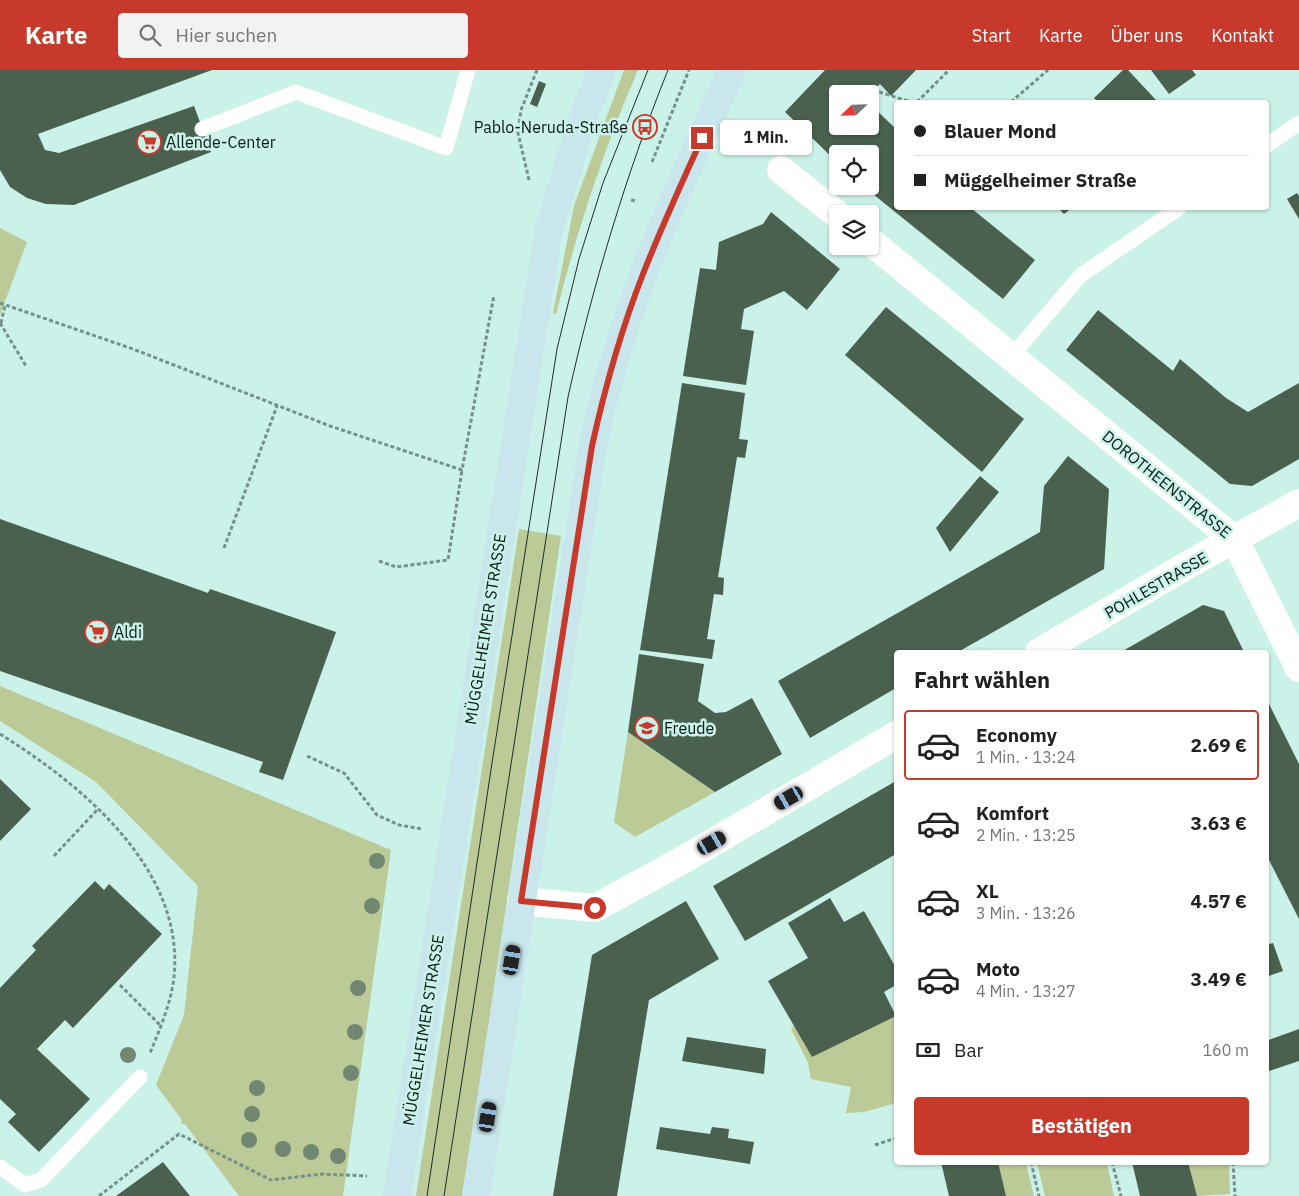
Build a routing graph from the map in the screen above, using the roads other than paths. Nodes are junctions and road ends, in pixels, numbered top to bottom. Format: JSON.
{"nodes":[{"id":1,"x":468,"y":70,"type":"edge"},
{"id":2,"x":602,"y":70,"type":"edge"},
{"id":3,"x":732,"y":70,"type":"edge"},
{"id":4,"x":1299,"y":124,"type":"edge"},
{"id":5,"x":202,"y":129,"type":"dead end"},
{"id":6,"x":1269,"y":144,"type":"edge"},
{"id":7,"x":781,"y":170,"type":"dead end"},
{"id":8,"x":829,"y":208,"type":"edge"},
{"id":9,"x":1176,"y":210,"type":"edge"},
{"id":10,"x":879,"y":248,"type":"edge"},
{"id":11,"x":1011,"y":357,"type":"junction"},
{"id":12,"x":1299,"y":503,"type":"edge"},
{"id":13,"x":1235,"y":540,"type":"junction"},
{"id":14,"x":1042,"y":650,"type":"edge"},
{"id":15,"x":1299,"y":668,"type":"edge"},
{"id":16,"x":894,"y":736,"type":"edge"},
{"id":17,"x":521,"y":901,"type":"junction"},
{"id":18,"x":140,"y":1077,"type":"road end"},
{"id":19,"x":0,"y":1167,"type":"edge"},
{"id":20,"x":399,"y":1187,"type":"edge"},
{"id":21,"x":476,"y":1196,"type":"edge"}],
"edges":[{"from":1,"to":5,"type":"lane"},
{"from":2,"to":20,"type":"main road","name":"MÜGGELHEIMER STRASSE"},
{"from":3,"to":17,"type":"main road"},
{"from":4,"to":6,"type":"lane"},
{"from":7,"to":8,"type":"street"},
{"from":9,"to":11,"type":"lane"},
{"from":10,"to":11,"type":"street","name":"DOROTHEENSTRASSE"},
{"from":11,"to":13,"type":"street","name":"DOROTHEENSTRASSE"},
{"from":12,"to":13,"type":"street","name":"POHLESTRASSE"},
{"from":13,"to":14,"type":"street","name":"POHLESTRASSE"},
{"from":13,"to":15,"type":"street","name":"DOROTHEENSTRASSE"},
{"from":16,"to":17,"type":"street"},
{"from":17,"to":21,"type":"main road"},
{"from":18,"to":19,"type":"lane"}]}
